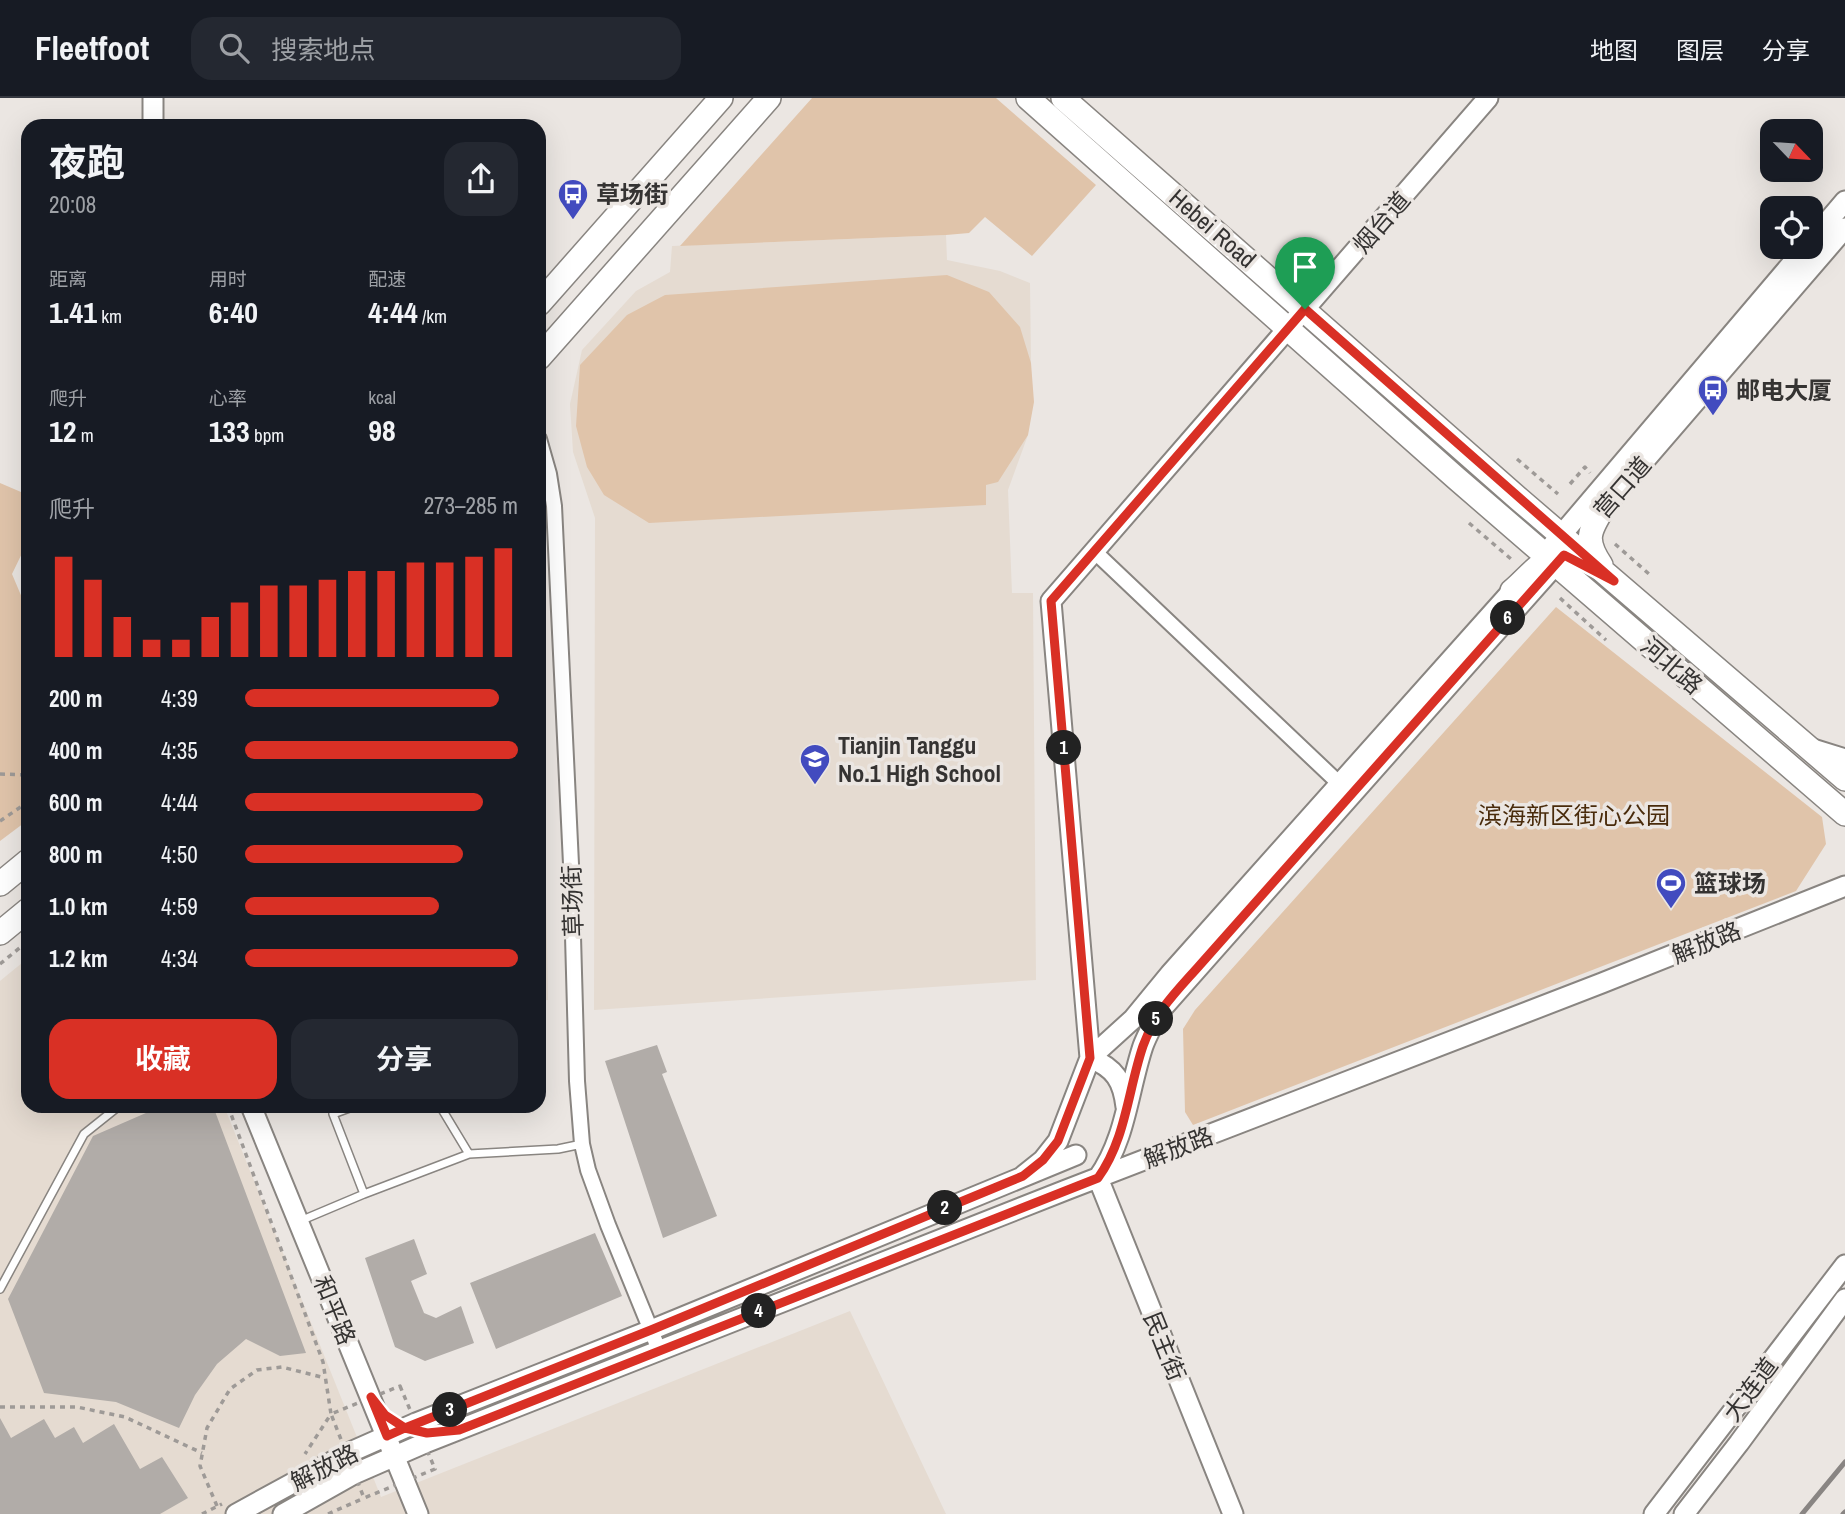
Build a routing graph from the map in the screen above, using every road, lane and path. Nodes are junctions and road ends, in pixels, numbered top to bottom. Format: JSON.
{"nodes":[{"id":1,"x":153,"y":98,"type":"edge"},
{"id":2,"x":714,"y":98,"type":"edge"},
{"id":3,"x":721,"y":98,"type":"edge"},
{"id":4,"x":769,"y":98,"type":"edge"},
{"id":5,"x":783,"y":98,"type":"edge"},
{"id":6,"x":1028,"y":98,"type":"edge"},
{"id":7,"x":1063,"y":98,"type":"edge"},
{"id":8,"x":1488,"y":98,"type":"edge"},
{"id":9,"x":153,"y":119,"type":"edge"},
{"id":10,"x":699,"y":122,"type":"junction"},
{"id":11,"x":725,"y":146,"type":"junction"},
{"id":12,"x":1845,"y":201,"type":"edge"},
{"id":13,"x":1823,"y":227,"type":"edge"},
{"id":14,"x":1845,"y":228,"type":"edge"},
{"id":15,"x":1796,"y":259,"type":"edge"},
{"id":16,"x":546,"y":296,"type":"edge"},
{"id":17,"x":1305,"y":309,"type":"junction"},
{"id":18,"x":1289,"y":328,"type":"junction"},
{"id":19,"x":546,"y":350,"type":"edge"},
{"id":20,"x":1517,"y":458,"type":"dead end"},
{"id":21,"x":546,"y":464,"type":"edge"},
{"id":22,"x":1558,"y":494,"type":"dead end"},
{"id":23,"x":1599,"y":503,"type":"junction"},
{"id":24,"x":1499,"y":515,"type":"junction"},
{"id":25,"x":1469,"y":523,"type":"dead end"},
{"id":26,"x":1615,"y":544,"type":"dead end"},
{"id":27,"x":1094,"y":551,"type":"junction"},
{"id":28,"x":1557,"y":552,"type":"junction"},
{"id":29,"x":1511,"y":559,"type":"dead end"},
{"id":30,"x":1649,"y":574,"type":"dead end"},
{"id":31,"x":1614,"y":581,"type":"junction"},
{"id":32,"x":1518,"y":596,"type":"junction"},
{"id":33,"x":1560,"y":598,"type":"dead end"},
{"id":34,"x":1600,"y":602,"type":"junction"},
{"id":35,"x":1606,"y":640,"type":"dead end"},
{"id":36,"x":1806,"y":747,"type":"junction"},
{"id":37,"x":1845,"y":760,"type":"edge"},
{"id":38,"x":0,"y":774,"type":"edge"},
{"id":39,"x":21,"y":775,"type":"edge"},
{"id":40,"x":1845,"y":779,"type":"edge"},
{"id":41,"x":1346,"y":789,"type":"junction"},
{"id":42,"x":21,"y":807,"type":"edge"},
{"id":43,"x":1845,"y":814,"type":"edge"},
{"id":44,"x":0,"y":821,"type":"edge"},
{"id":45,"x":21,"y":868,"type":"edge"},
{"id":46,"x":0,"y":884,"type":"edge"},
{"id":47,"x":1845,"y":886,"type":"edge"},
{"id":48,"x":21,"y":916,"type":"edge"},
{"id":49,"x":0,"y":933,"type":"edge"},
{"id":50,"x":21,"y":947,"type":"edge"},
{"id":51,"x":0,"y":964,"type":"edge"},
{"id":52,"x":1090,"y":1058,"type":"junction"},
{"id":53,"x":1075,"y":1096,"type":"junction"},
{"id":54,"x":1127,"y":1111,"type":"junction"},
{"id":55,"x":110,"y":1113,"type":"edge"},
{"id":56,"x":231,"y":1113,"type":"edge"},
{"id":57,"x":254,"y":1113,"type":"edge"},
{"id":58,"x":336,"y":1113,"type":"edge"},
{"id":59,"x":444,"y":1113,"type":"edge"},
{"id":60,"x":582,"y":1144,"type":"junction"},
{"id":61,"x":468,"y":1154,"type":"junction"},
{"id":62,"x":1076,"y":1154,"type":"junction"},
{"id":63,"x":1023,"y":1176,"type":"junction"},
{"id":64,"x":1098,"y":1178,"type":"junction"},
{"id":65,"x":364,"y":1194,"type":"junction"},
{"id":66,"x":299,"y":1221,"type":"junction"},
{"id":67,"x":1845,"y":1265,"type":"edge"},
{"id":68,"x":0,"y":1289,"type":"edge"},
{"id":69,"x":1845,"y":1299,"type":"edge"},
{"id":70,"x":651,"y":1330,"type":"junction"},
{"id":71,"x":659,"y":1350,"type":"junction"},
{"id":72,"x":325,"y":1378,"type":"junction"},
{"id":73,"x":0,"y":1407,"type":"edge"},
{"id":74,"x":331,"y":1414,"type":"dead end"},
{"id":75,"x":459,"y":1430,"type":"junction"},
{"id":76,"x":396,"y":1432,"type":"junction"},
{"id":77,"x":202,"y":1453,"type":"junction"},
{"id":78,"x":395,"y":1456,"type":"junction"},
{"id":79,"x":364,"y":1498,"type":"dead end"},
{"id":80,"x":217,"y":1506,"type":"dead end"},
{"id":81,"x":236,"y":1514,"type":"edge"},
{"id":82,"x":283,"y":1514,"type":"edge"},
{"id":83,"x":328,"y":1514,"type":"edge"},
{"id":84,"x":418,"y":1514,"type":"edge"},
{"id":85,"x":1233,"y":1514,"type":"edge"},
{"id":86,"x":1654,"y":1514,"type":"edge"},
{"id":87,"x":1684,"y":1514,"type":"edge"}],
"edges":[{"from":1,"to":9,"type":"street"},
{"from":2,"to":10,"type":"main road"},
{"from":3,"to":10,"type":"main road"},
{"from":4,"to":11,"type":"main road"},
{"from":5,"to":11,"type":"main road"},
{"from":6,"to":18,"type":"main road","name":"Hebei Road"},
{"from":7,"to":17,"type":"main road","name":"Hebei Road"},
{"from":8,"to":17,"type":"street","name":"烟台道"},
{"from":10,"to":16,"type":"main road"},
{"from":11,"to":19,"type":"main road"},
{"from":12,"to":13,"type":"street"},
{"from":14,"to":23,"type":"street","name":"营口道"},
{"from":15,"to":23,"type":"street","name":"营口道"},
{"from":17,"to":18,"type":"street","name":"烟台道"},
{"from":17,"to":28,"type":"main road","name":"Hebei Road"},
{"from":18,"to":24,"type":"main road","name":"Hebei Road"},
{"from":18,"to":27,"type":"street","name":"烟台道"},
{"from":20,"to":22,"type":"path"},
{"from":21,"to":60,"type":"street","name":"草场街"},
{"from":23,"to":28,"type":"street","name":"营口道"},
{"from":23,"to":31,"type":"main road"},
{"from":24,"to":28,"type":"main road","name":"河北路"},
{"from":24,"to":32,"type":"main road"},
{"from":25,"to":29,"type":"path"},
{"from":26,"to":30,"type":"path"},
{"from":27,"to":41,"type":"street"},
{"from":27,"to":52,"type":"street","name":"烟台道"},
{"from":28,"to":31,"type":"main road","name":"Hebei Road"},
{"from":28,"to":32,"type":"main road"},
{"from":28,"to":34,"type":"main road","name":"河北路"},
{"from":31,"to":36,"type":"main road","name":"河北路"},
{"from":32,"to":34,"type":"street"},
{"from":32,"to":41,"type":"street"},
{"from":33,"to":35,"type":"path"},
{"from":34,"to":43,"type":"main road","name":"河北路"},
{"from":36,"to":37,"type":"street"},
{"from":36,"to":40,"type":"main road","name":"河北路"},
{"from":38,"to":39,"type":"path"},
{"from":41,"to":52,"type":"street"},
{"from":41,"to":54,"type":"street"},
{"from":42,"to":44,"type":"path"},
{"from":45,"to":46,"type":"main road"},
{"from":47,"to":64,"type":"street","name":"解放路"},
{"from":48,"to":49,"type":"main road"},
{"from":50,"to":51,"type":"path"},
{"from":52,"to":53,"type":"street"},
{"from":52,"to":54,"type":"street"},
{"from":53,"to":62,"type":"street"},
{"from":53,"to":63,"type":"street"},
{"from":54,"to":64,"type":"street"},
{"from":55,"to":68,"type":"lane"},
{"from":56,"to":72,"type":"path"},
{"from":57,"to":66,"type":"street","name":"和平路"},
{"from":58,"to":65,"type":"lane"},
{"from":59,"to":61,"type":"lane"},
{"from":60,"to":61,"type":"lane"},
{"from":60,"to":70,"type":"street","name":"草场街"},
{"from":61,"to":65,"type":"lane"},
{"from":62,"to":63,"type":"street","name":"解放路"},
{"from":62,"to":64,"type":"street"},
{"from":63,"to":70,"type":"street","name":"解放路"},
{"from":64,"to":71,"type":"street","name":"解放路"},
{"from":64,"to":85,"type":"street","name":"民主街"},
{"from":65,"to":66,"type":"lane"},
{"from":66,"to":76,"type":"street","name":"和平路"},
{"from":67,"to":86,"type":"street","name":"大连道"},
{"from":69,"to":87,"type":"street","name":"大连道"},
{"from":70,"to":71,"type":"street","name":"草场街"},
{"from":70,"to":76,"type":"street","name":"解放路"},
{"from":71,"to":75,"type":"street","name":"解放路"},
{"from":72,"to":74,"type":"path"},
{"from":72,"to":77,"type":"path"},
{"from":73,"to":77,"type":"path"},
{"from":75,"to":76,"type":"street"},
{"from":75,"to":78,"type":"street","name":"解放路"},
{"from":76,"to":78,"type":"street"},
{"from":76,"to":81,"type":"street","name":"解放路"},
{"from":77,"to":80,"type":"path"},
{"from":78,"to":82,"type":"street","name":"解放路"},
{"from":78,"to":84,"type":"street"},
{"from":79,"to":83,"type":"path"}]}
